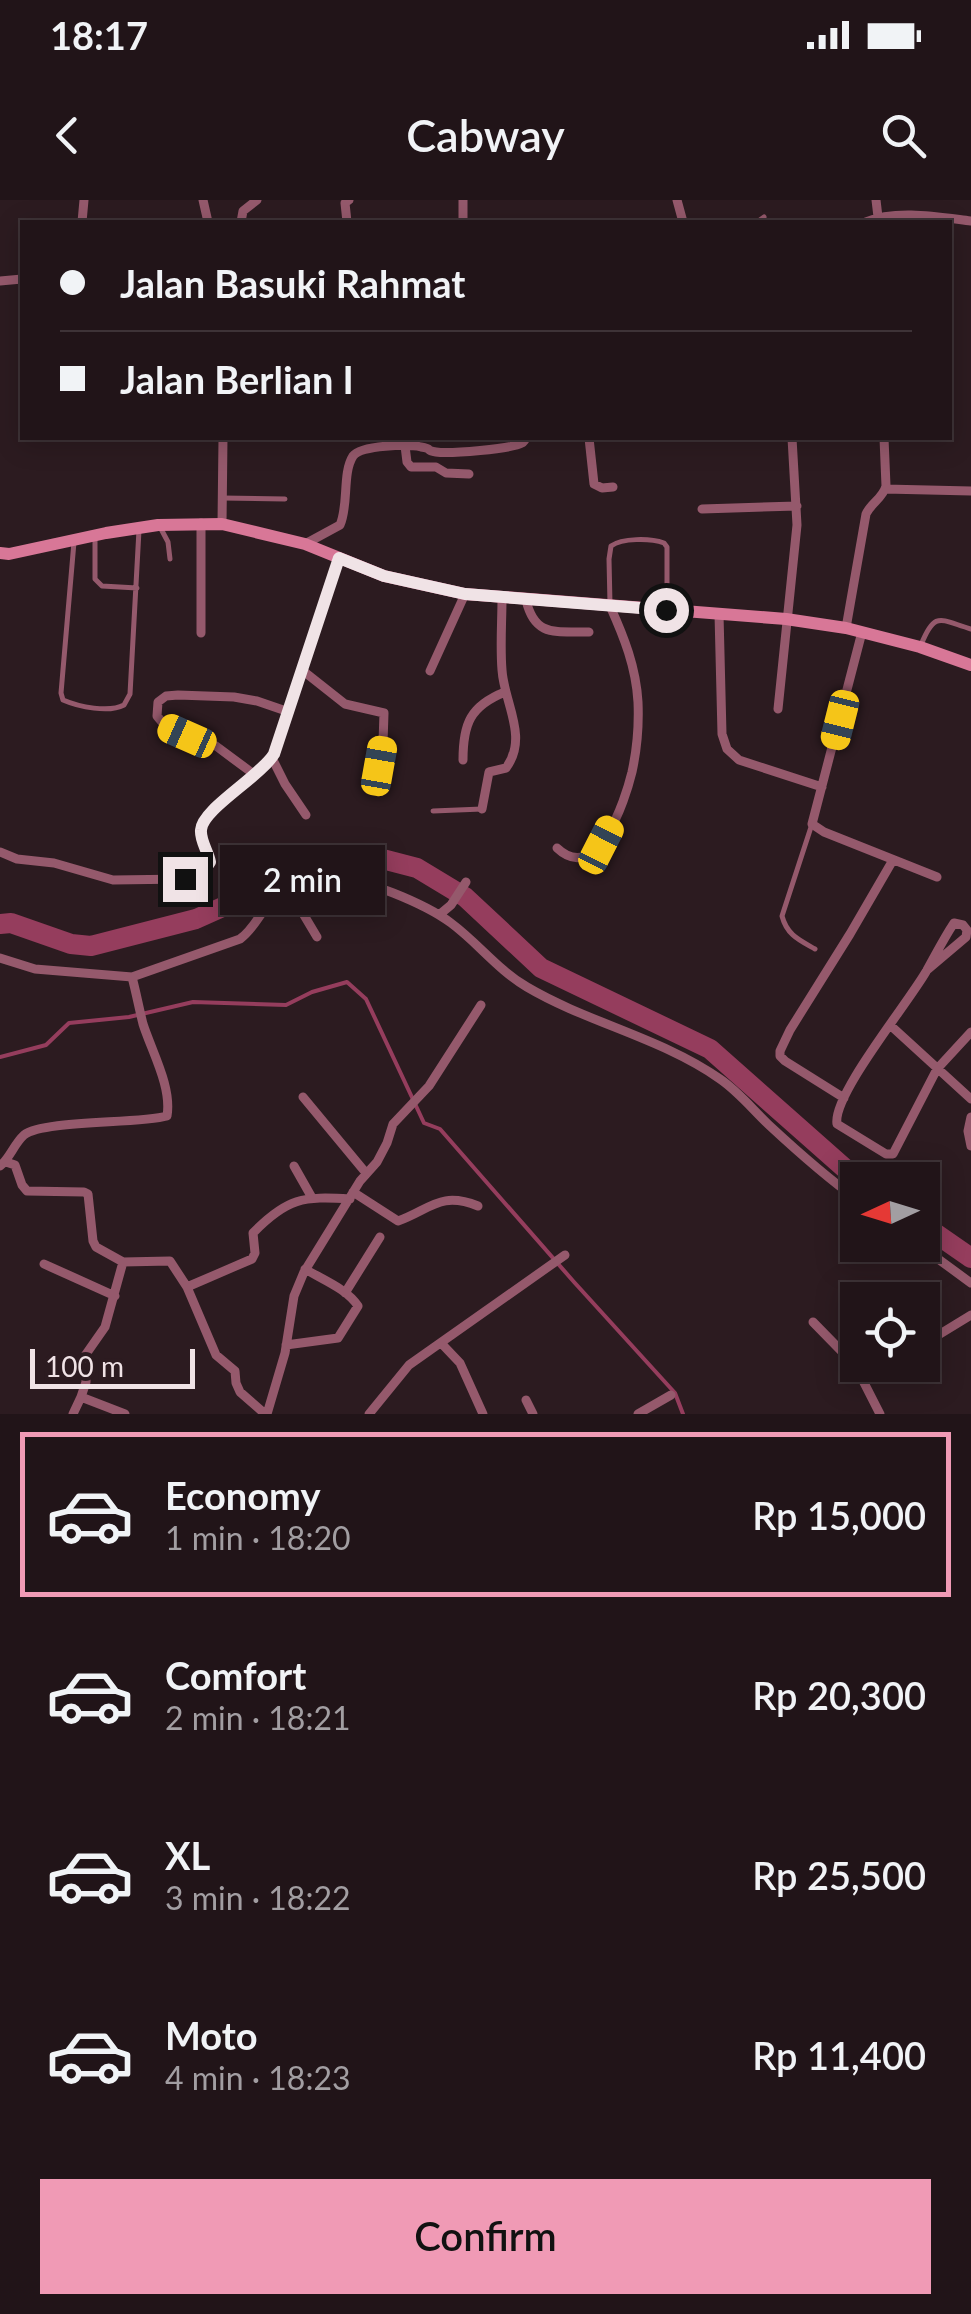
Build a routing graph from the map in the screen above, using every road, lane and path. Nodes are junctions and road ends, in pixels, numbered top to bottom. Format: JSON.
{"nodes":[{"id":1,"x":258,"y":200,"type":"edge"},
{"id":2,"x":876,"y":200,"type":"edge"},
{"id":3,"x":764,"y":217,"type":"dead end"},
{"id":4,"x":878,"y":217,"type":"junction"},
{"id":5,"x":241,"y":220,"type":"edge"},
{"id":6,"x":760,"y":220,"type":"edge"},
{"id":7,"x":871,"y":220,"type":"edge"},
{"id":8,"x":971,"y":221,"type":"edge"},
{"id":9,"x":224,"y":440,"type":"edge"},
{"id":10,"x":525,"y":440,"type":"edge"},
{"id":11,"x":589,"y":440,"type":"edge"},
{"id":12,"x":792,"y":440,"type":"edge"},
{"id":13,"x":884,"y":440,"type":"edge"},
{"id":14,"x":405,"y":446,"type":"junction"},
{"id":15,"x":468,"y":474,"type":"dead end"},
{"id":16,"x":613,"y":487,"type":"dead end"},
{"id":17,"x":886,"y":489,"type":"junction"},
{"id":18,"x":971,"y":492,"type":"edge"},
{"id":19,"x":222,"y":498,"type":"junction"},
{"id":20,"x":284,"y":499,"type":"dead end"},
{"id":21,"x":797,"y":506,"type":"junction"},
{"id":22,"x":702,"y":509,"type":"dead end"},
{"id":23,"x":201,"y":523,"type":"junction"},
{"id":24,"x":222,"y":524,"type":"junction"},
{"id":25,"x":158,"y":525,"type":"junction"},
{"id":26,"x":140,"y":528,"type":"junction"},
{"id":27,"x":95,"y":535,"type":"junction"},
{"id":28,"x":74,"y":540,"type":"junction"},
{"id":29,"x":305,"y":544,"type":"junction"},
{"id":30,"x":0,"y":554,"type":"edge"},
{"id":31,"x":339,"y":558,"type":"junction"},
{"id":32,"x":170,"y":559,"type":"dead end"},
{"id":33,"x":136,"y":588,"type":"junction"},
{"id":34,"x":465,"y":594,"type":"junction"},
{"id":35,"x":502,"y":598,"type":"junction"},
{"id":36,"x":526,"y":600,"type":"junction"},
{"id":37,"x":610,"y":606,"type":"junction"},
{"id":38,"x":666,"y":610,"type":"junction"},
{"id":39,"x":719,"y":614,"type":"junction"},
{"id":40,"x":786,"y":619,"type":"junction"},
{"id":41,"x":846,"y":628,"type":"junction"},
{"id":42,"x":971,"y":628,"type":"edge"},
{"id":43,"x":589,"y":632,"type":"dead end"},
{"id":44,"x":862,"y":632,"type":"junction"},
{"id":45,"x":201,"y":633,"type":"dead end"},
{"id":46,"x":920,"y":648,"type":"junction"},
{"id":47,"x":971,"y":665,"type":"edge"},
{"id":48,"x":302,"y":670,"type":"junction"},
{"id":49,"x":430,"y":671,"type":"dead end"},
{"id":50,"x":505,"y":692,"type":"junction"},
{"id":51,"x":778,"y":709,"type":"dead end"},
{"id":52,"x":289,"y":712,"type":"junction"},
{"id":53,"x":272,"y":758,"type":"junction"},
{"id":54,"x":463,"y":760,"type":"dead end"},
{"id":55,"x":255,"y":776,"type":"junction"},
{"id":56,"x":822,"y":787,"type":"junction"},
{"id":57,"x":375,"y":789,"type":"dead end"},
{"id":58,"x":482,"y":808,"type":"joint"},
{"id":59,"x":433,"y":811,"type":"dead end"},
{"id":60,"x":306,"y":815,"type":"dead end"},
{"id":61,"x":812,"y":824,"type":"junction"},
{"id":62,"x":557,"y":848,"type":"dead end"},
{"id":63,"x":0,"y":852,"type":"edge"},
{"id":64,"x":893,"y":860,"type":"junction"},
{"id":65,"x":937,"y":877,"type":"dead end"},
{"id":66,"x":466,"y":882,"type":"dead end"},
{"id":67,"x":288,"y":890,"type":"junction"},
{"id":68,"x":439,"y":916,"type":"junction"},
{"id":69,"x":317,"y":937,"type":"dead end"},
{"id":70,"x":814,"y":949,"type":"dead end"},
{"id":71,"x":0,"y":958,"type":"edge"},
{"id":72,"x":927,"y":970,"type":"junction"},
{"id":73,"x":132,"y":976,"type":"junction"},
{"id":74,"x":481,"y":1005,"type":"dead end"},
{"id":75,"x":890,"y":1025,"type":"junction"},
{"id":76,"x":971,"y":1032,"type":"edge"},
{"id":77,"x":937,"y":1070,"type":"junction"},
{"id":78,"x":303,"y":1097,"type":"dead end"},
{"id":79,"x":844,"y":1098,"type":"junction"},
{"id":80,"x":971,"y":1099,"type":"edge"},
{"id":81,"x":971,"y":1116,"type":"edge"},
{"id":82,"x":971,"y":1146,"type":"edge"},
{"id":83,"x":3,"y":1164,"type":"edge"},
{"id":84,"x":294,"y":1166,"type":"dead end"},
{"id":85,"x":366,"y":1174,"type":"junction"},
{"id":86,"x":840,"y":1187,"type":"edge"},
{"id":87,"x":311,"y":1196,"type":"junction"},
{"id":88,"x":352,"y":1196,"type":"junction"},
{"id":89,"x":478,"y":1206,"type":"dead end"},
{"id":90,"x":380,"y":1237,"type":"dead end"},
{"id":91,"x":565,"y":1255,"type":"dead end"},
{"id":92,"x":940,"y":1260,"type":"edge"},
{"id":93,"x":123,"y":1262,"type":"junction"},
{"id":94,"x":44,"y":1264,"type":"dead end"},
{"id":95,"x":305,"y":1270,"type":"junction"},
{"id":96,"x":971,"y":1283,"type":"edge"},
{"id":97,"x":187,"y":1287,"type":"junction"},
{"id":98,"x":345,"y":1293,"type":"junction"},
{"id":99,"x":114,"y":1296,"type":"junction"},
{"id":100,"x":971,"y":1314,"type":"edge"},
{"id":101,"x":813,"y":1322,"type":"dead end"},
{"id":102,"x":940,"y":1334,"type":"edge"},
{"id":103,"x":441,"y":1344,"type":"junction"},
{"id":104,"x":286,"y":1345,"type":"junction"},
{"id":105,"x":671,"y":1395,"type":"dead end"},
{"id":106,"x":81,"y":1397,"type":"junction"},
{"id":107,"x":526,"y":1400,"type":"dead end"},
{"id":108,"x":73,"y":1414,"type":"edge"},
{"id":109,"x":124,"y":1414,"type":"edge"},
{"id":110,"x":266,"y":1414,"type":"edge"},
{"id":111,"x":370,"y":1414,"type":"edge"},
{"id":112,"x":483,"y":1414,"type":"edge"},
{"id":113,"x":533,"y":1414,"type":"edge"},
{"id":114,"x":638,"y":1414,"type":"edge"},
{"id":115,"x":880,"y":1414,"type":"edge"}],
"edges":[{"from":1,"to":5,"type":"street"},
{"from":2,"to":4,"type":"street"},
{"from":3,"to":6,"type":"lane"},
{"from":4,"to":7,"type":"street"},
{"from":4,"to":8,"type":"street"},
{"from":9,"to":19,"type":"street"},
{"from":10,"to":14,"type":"street"},
{"from":11,"to":16,"type":"street"},
{"from":12,"to":21,"type":"street"},
{"from":13,"to":17,"type":"street"},
{"from":14,"to":15,"type":"street"},
{"from":14,"to":29,"type":"street"},
{"from":17,"to":18,"type":"street"},
{"from":17,"to":41,"type":"street"},
{"from":19,"to":20,"type":"lane"},
{"from":19,"to":24,"type":"street"},
{"from":21,"to":22,"type":"street"},
{"from":21,"to":40,"type":"street"},
{"from":23,"to":24,"type":"street"},
{"from":23,"to":25,"type":"street"},
{"from":23,"to":45,"type":"street"},
{"from":24,"to":29,"type":"street"},
{"from":25,"to":26,"type":"street"},
{"from":25,"to":32,"type":"lane"},
{"from":26,"to":27,"type":"street"},
{"from":26,"to":33,"type":"lane"},
{"from":27,"to":28,"type":"street"},
{"from":27,"to":33,"type":"lane"},
{"from":28,"to":30,"type":"street"},
{"from":28,"to":33,"type":"lane"},
{"from":29,"to":31,"type":"street"},
{"from":31,"to":34,"type":"street"},
{"from":31,"to":48,"type":"street"},
{"from":34,"to":35,"type":"street"},
{"from":34,"to":49,"type":"street"},
{"from":35,"to":36,"type":"street"},
{"from":35,"to":50,"type":"street"},
{"from":36,"to":37,"type":"street"},
{"from":36,"to":43,"type":"street"},
{"from":37,"to":38,"type":"street"},
{"from":37,"to":38,"type":"lane"},
{"from":37,"to":62,"type":"street"},
{"from":38,"to":39,"type":"street"},
{"from":39,"to":40,"type":"street"},
{"from":39,"to":56,"type":"street"},
{"from":40,"to":41,"type":"street"},
{"from":40,"to":51,"type":"street"},
{"from":41,"to":44,"type":"street"},
{"from":42,"to":46,"type":"lane"},
{"from":44,"to":46,"type":"street"},
{"from":44,"to":56,"type":"street"},
{"from":46,"to":47,"type":"street"},
{"from":48,"to":52,"type":"street"},
{"from":48,"to":57,"type":"street"},
{"from":50,"to":54,"type":"street"},
{"from":50,"to":58,"type":"street"},
{"from":52,"to":53,"type":"street"},
{"from":52,"to":55,"type":"street"},
{"from":53,"to":55,"type":"street"},
{"from":53,"to":60,"type":"street"},
{"from":55,"to":63,"type":"street"},
{"from":56,"to":61,"type":"street"},
{"from":58,"to":59,"type":"lane"},
{"from":61,"to":64,"type":"street"},
{"from":61,"to":70,"type":"lane"},
{"from":64,"to":65,"type":"street"},
{"from":64,"to":79,"type":"street"},
{"from":66,"to":68,"type":"street"},
{"from":67,"to":68,"type":"street"},
{"from":67,"to":69,"type":"street"},
{"from":67,"to":73,"type":"street"},
{"from":68,"to":86,"type":"street"},
{"from":71,"to":73,"type":"street"},
{"from":72,"to":72,"type":"street"},
{"from":72,"to":75,"type":"street"},
{"from":73,"to":83,"type":"street"},
{"from":74,"to":85,"type":"street"},
{"from":75,"to":77,"type":"street"},
{"from":75,"to":79,"type":"street"},
{"from":76,"to":77,"type":"street"},
{"from":77,"to":79,"type":"street"},
{"from":77,"to":80,"type":"street"},
{"from":78,"to":85,"type":"street"},
{"from":81,"to":82,"type":"street"},
{"from":83,"to":93,"type":"street"},
{"from":84,"to":87,"type":"street"},
{"from":85,"to":88,"type":"street"},
{"from":87,"to":88,"type":"street"},
{"from":87,"to":97,"type":"street"},
{"from":88,"to":89,"type":"street"},
{"from":88,"to":95,"type":"street"},
{"from":90,"to":98,"type":"street"},
{"from":91,"to":103,"type":"street"},
{"from":92,"to":96,"type":"street"},
{"from":93,"to":97,"type":"street"},
{"from":93,"to":99,"type":"street"},
{"from":94,"to":99,"type":"street"},
{"from":95,"to":98,"type":"street"},
{"from":95,"to":104,"type":"street"},
{"from":97,"to":110,"type":"street"},
{"from":98,"to":104,"type":"street"},
{"from":99,"to":106,"type":"street"},
{"from":100,"to":102,"type":"street"},
{"from":101,"to":115,"type":"street"},
{"from":103,"to":111,"type":"street"},
{"from":103,"to":112,"type":"street"},
{"from":104,"to":110,"type":"street"},
{"from":105,"to":114,"type":"street"},
{"from":106,"to":108,"type":"street"},
{"from":106,"to":109,"type":"street"},
{"from":107,"to":113,"type":"street"}]}
